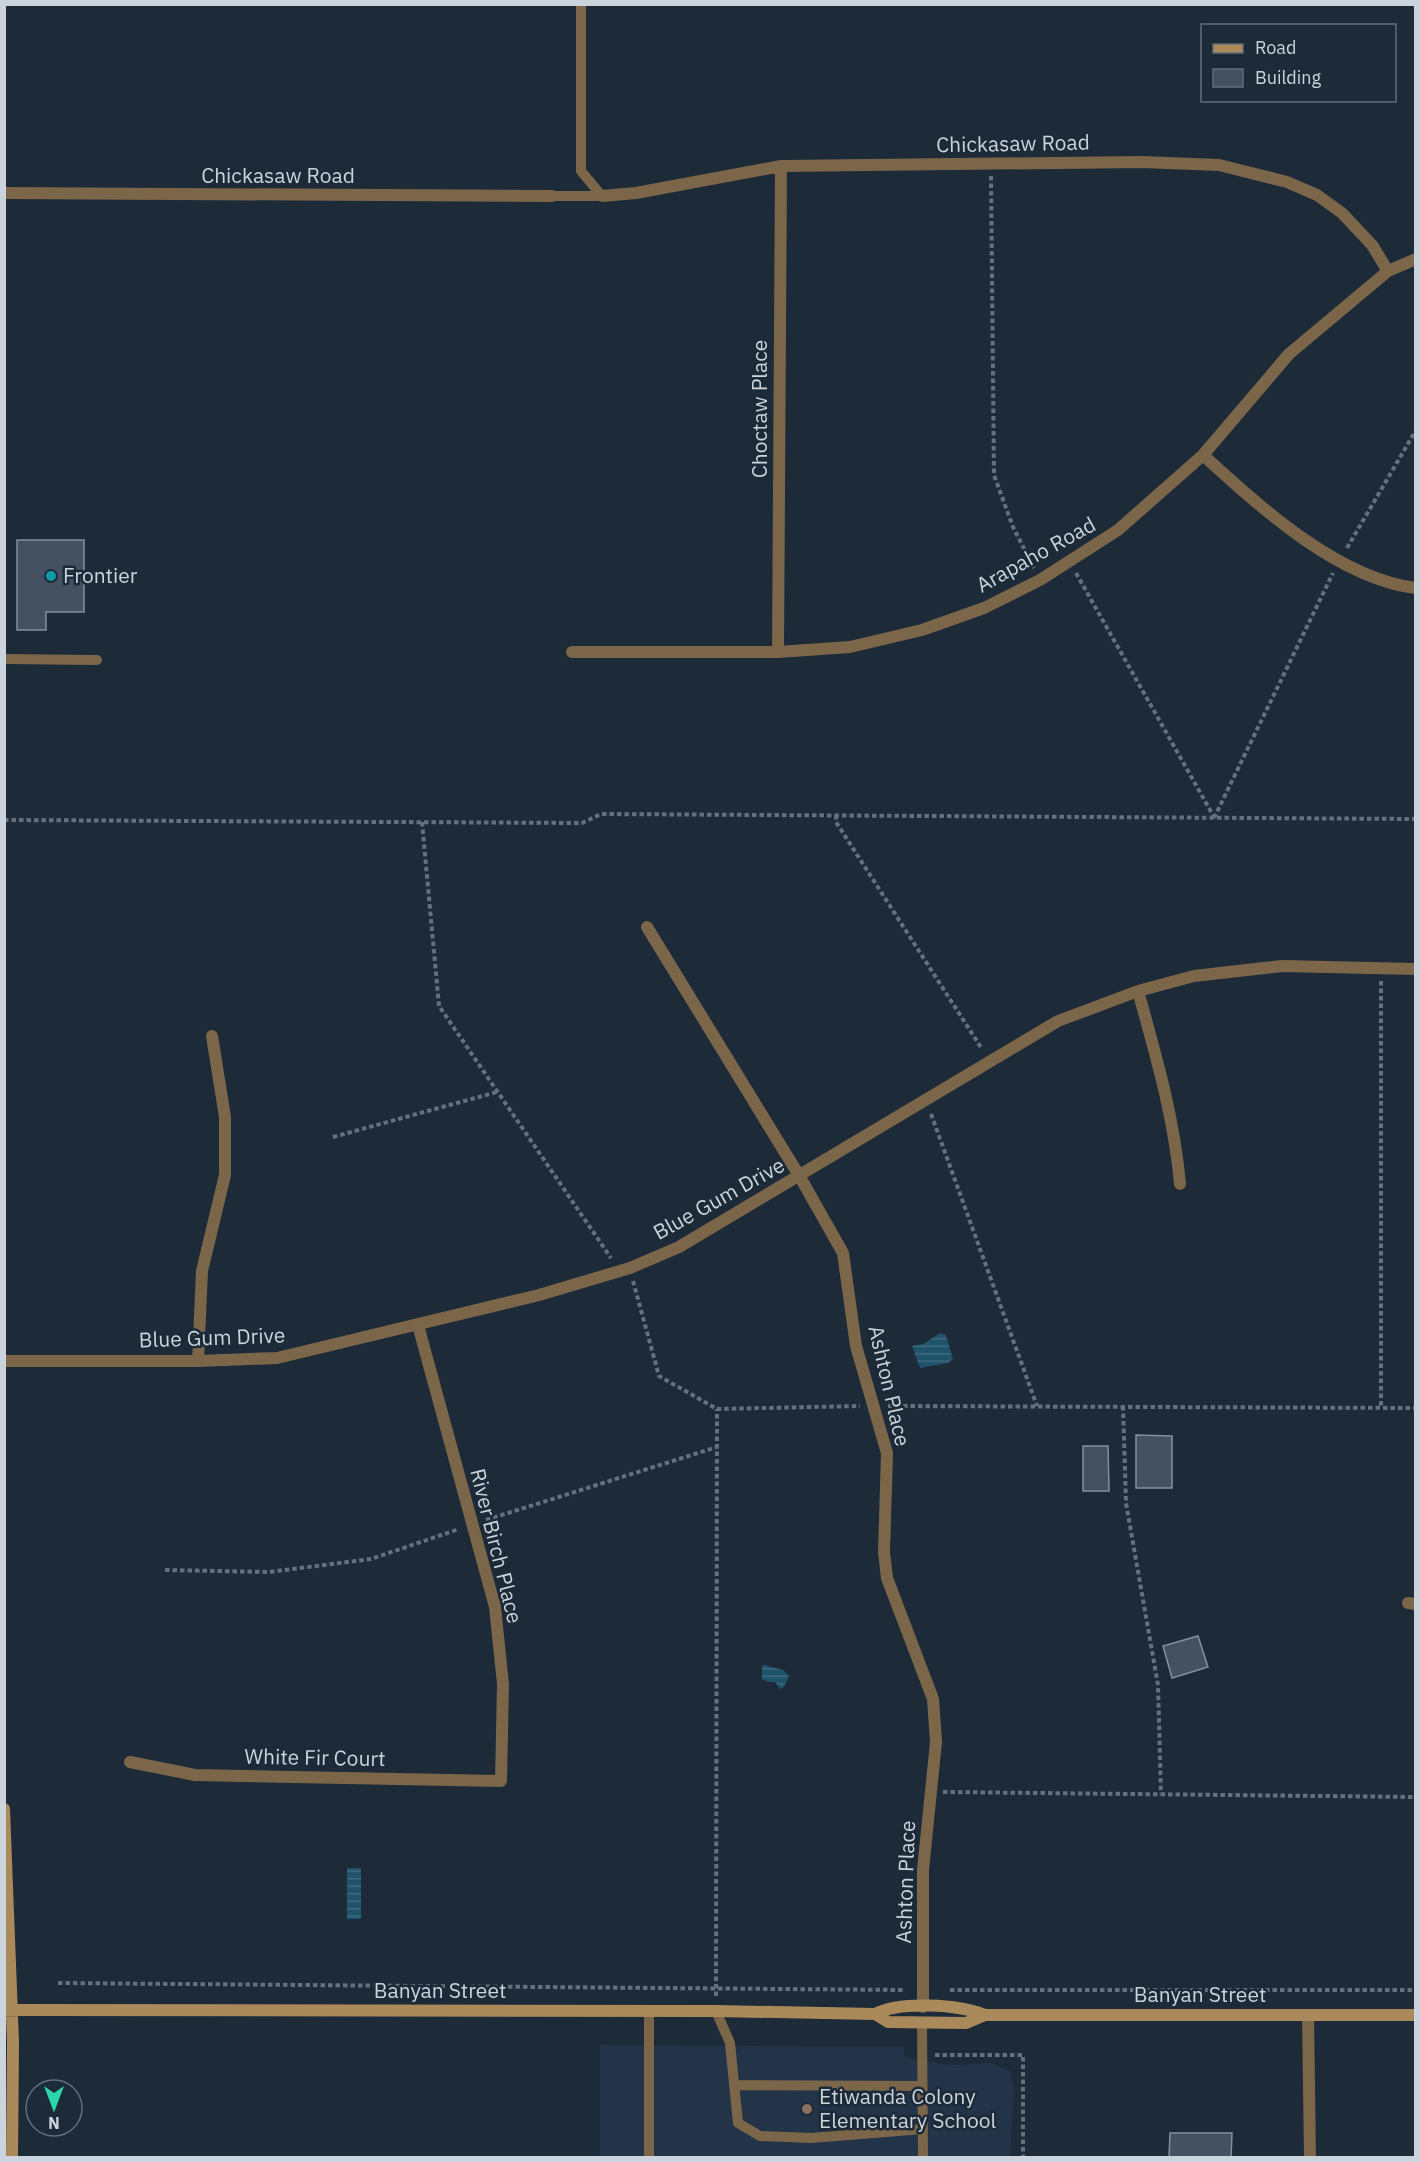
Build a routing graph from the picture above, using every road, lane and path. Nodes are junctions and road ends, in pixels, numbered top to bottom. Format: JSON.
{"nodes":[{"id":1,"x":580,"y":4,"type":"edge"},
{"id":2,"x":991,"y":163,"type":"junction"},
{"id":3,"x":781,"y":166,"type":"junction"},
{"id":4,"x":4,"y":193,"type":"edge"},
{"id":5,"x":552,"y":196,"type":"joint"},
{"id":6,"x":602,"y":196,"type":"junction"},
{"id":7,"x":1416,"y":259,"type":"edge"},
{"id":8,"x":1388,"y":271,"type":"junction"},
{"id":9,"x":1416,"y":430,"type":"edge"},
{"id":10,"x":1203,"y":455,"type":"junction"},
{"id":11,"x":1070,"y":561,"type":"junction"},
{"id":12,"x":1339,"y":561,"type":"junction"},
{"id":13,"x":1040,"y":580,"type":"junction"},
{"id":14,"x":1416,"y":588,"type":"edge"},
{"id":15,"x":572,"y":652,"type":"dead end"},
{"id":16,"x":778,"y":652,"type":"junction"},
{"id":17,"x":4,"y":659,"type":"edge"},
{"id":18,"x":97,"y":660,"type":"dead end"},
{"id":19,"x":836,"y":816,"type":"junction"},
{"id":20,"x":1214,"y":818,"type":"junction"},
{"id":21,"x":1416,"y":819,"type":"edge"},
{"id":22,"x":4,"y":820,"type":"edge"},
{"id":23,"x":422,"y":822,"type":"junction"},
{"id":24,"x":647,"y":927,"type":"dead end"},
{"id":25,"x":1381,"y":968,"type":"junction"},
{"id":26,"x":1416,"y":969,"type":"edge"},
{"id":27,"x":1138,"y":991,"type":"junction"},
{"id":28,"x":212,"y":1036,"type":"dead end"},
{"id":29,"x":991,"y":1062,"type":"junction"},
{"id":30,"x":497,"y":1092,"type":"junction"},
{"id":31,"x":926,"y":1101,"type":"junction"},
{"id":32,"x":333,"y":1137,"type":"dead end"},
{"id":33,"x":800,"y":1177,"type":"junction"},
{"id":34,"x":1180,"y":1184,"type":"dead end"},
{"id":35,"x":625,"y":1270,"type":"junction"},
{"id":36,"x":418,"y":1325,"type":"junction"},
{"id":37,"x":4,"y":1361,"type":"edge"},
{"id":38,"x":198,"y":1361,"type":"junction"},
{"id":39,"x":873,"y":1406,"type":"junction"},
{"id":40,"x":1037,"y":1406,"type":"junction"},
{"id":41,"x":1123,"y":1406,"type":"junction"},
{"id":42,"x":1381,"y":1407,"type":"junction"},
{"id":43,"x":1416,"y":1408,"type":"edge"},
{"id":44,"x":717,"y":1409,"type":"junction"},
{"id":45,"x":717,"y":1447,"type":"junction"},
{"id":46,"x":472,"y":1524,"type":"junction"},
{"id":47,"x":165,"y":1570,"type":"dead end"},
{"id":48,"x":130,"y":1762,"type":"dead end"},
{"id":49,"x":501,"y":1781,"type":"joint"},
{"id":50,"x":931,"y":1792,"type":"junction"},
{"id":51,"x":1161,"y":1794,"type":"junction"},
{"id":52,"x":1416,"y":1797,"type":"edge"},
{"id":53,"x":4,"y":1809,"type":"edge"},
{"id":54,"x":58,"y":1983,"type":"dead end"},
{"id":55,"x":716,"y":1988,"type":"junction"},
{"id":56,"x":922,"y":1990,"type":"junction"},
{"id":57,"x":1416,"y":1990,"type":"edge"},
{"id":58,"x":923,"y":2007,"type":"junction"},
{"id":59,"x":7,"y":2010,"type":"edge"},
{"id":60,"x":649,"y":2011,"type":"junction"},
{"id":61,"x":716,"y":2011,"type":"junction"},
{"id":62,"x":875,"y":2014,"type":"junction"},
{"id":63,"x":985,"y":2015,"type":"junction"},
{"id":64,"x":1308,"y":2015,"type":"junction"},
{"id":65,"x":1416,"y":2015,"type":"edge"},
{"id":66,"x":922,"y":2023,"type":"junction"},
{"id":67,"x":922,"y":2055,"type":"junction"},
{"id":68,"x":734,"y":2085,"type":"junction"},
{"id":69,"x":922,"y":2086,"type":"junction"},
{"id":70,"x":923,"y":2129,"type":"junction"},
{"id":71,"x":12,"y":2157,"type":"edge"},
{"id":72,"x":649,"y":2157,"type":"edge"},
{"id":73,"x":923,"y":2157,"type":"edge"},
{"id":74,"x":1023,"y":2157,"type":"edge"},
{"id":75,"x":1310,"y":2157,"type":"edge"}],
"edges":[{"from":1,"to":6,"type":"lane"},
{"from":2,"to":3,"type":"street","name":"Chickasaw Road"},
{"from":2,"to":8,"type":"street","name":"Chickasaw Road"},
{"from":2,"to":13,"type":"path"},
{"from":3,"to":6,"type":"street","name":"Chickasaw Road"},
{"from":3,"to":16,"type":"street","name":"Choctaw Place"},
{"from":4,"to":5,"type":"street","name":"Chickasaw Road"},
{"from":5,"to":6,"type":"lane"},
{"from":7,"to":8,"type":"street","name":"Arapaho Road"},
{"from":8,"to":10,"type":"street","name":"Arapaho Road"},
{"from":9,"to":12,"type":"path"},
{"from":10,"to":11,"type":"street","name":"Arapaho Road"},
{"from":10,"to":12,"type":"street"},
{"from":11,"to":13,"type":"street","name":"Arapaho Road"},
{"from":11,"to":20,"type":"path"},
{"from":12,"to":14,"type":"street"},
{"from":12,"to":20,"type":"path"},
{"from":13,"to":16,"type":"street","name":"Arapaho Road"},
{"from":15,"to":16,"type":"street","name":"Arapaho Road"},
{"from":17,"to":18,"type":"lane"},
{"from":19,"to":20,"type":"path"},
{"from":19,"to":23,"type":"path"},
{"from":19,"to":29,"type":"path"},
{"from":20,"to":21,"type":"path"},
{"from":22,"to":23,"type":"path"},
{"from":23,"to":30,"type":"path"},
{"from":24,"to":33,"type":"street","name":"Ashton Place"},
{"from":25,"to":26,"type":"street","name":"Blue Gum Drive"},
{"from":25,"to":27,"type":"street","name":"Blue Gum Drive"},
{"from":25,"to":42,"type":"path"},
{"from":27,"to":29,"type":"street","name":"Blue Gum Drive"},
{"from":27,"to":34,"type":"street"},
{"from":28,"to":38,"type":"street"},
{"from":29,"to":31,"type":"street","name":"Blue Gum Drive"},
{"from":30,"to":32,"type":"path"},
{"from":30,"to":35,"type":"path"},
{"from":31,"to":33,"type":"street","name":"Blue Gum Drive"},
{"from":31,"to":40,"type":"path"},
{"from":33,"to":35,"type":"street","name":"Blue Gum Drive"},
{"from":33,"to":39,"type":"street","name":"Ashton Place"},
{"from":35,"to":36,"type":"street","name":"Blue Gum Drive"},
{"from":35,"to":44,"type":"path"},
{"from":36,"to":38,"type":"street","name":"Blue Gum Drive"},
{"from":36,"to":46,"type":"street","name":"River Birch Place"},
{"from":37,"to":38,"type":"street","name":"Blue Gum Drive"},
{"from":39,"to":40,"type":"path"},
{"from":39,"to":44,"type":"path"},
{"from":39,"to":50,"type":"street","name":"Ashton Place"},
{"from":40,"to":41,"type":"path"},
{"from":41,"to":42,"type":"path"},
{"from":41,"to":51,"type":"path"},
{"from":42,"to":43,"type":"path"},
{"from":44,"to":45,"type":"path"},
{"from":45,"to":46,"type":"path"},
{"from":45,"to":55,"type":"path"},
{"from":46,"to":47,"type":"path"},
{"from":46,"to":49,"type":"street","name":"River Birch Place"},
{"from":48,"to":49,"type":"street","name":"White Fir Court"},
{"from":50,"to":51,"type":"path"},
{"from":50,"to":56,"type":"street","name":"Ashton Place"},
{"from":51,"to":52,"type":"path"},
{"from":53,"to":59,"type":"street"},
{"from":54,"to":55,"type":"path"},
{"from":55,"to":56,"type":"path"},
{"from":55,"to":61,"type":"path"},
{"from":56,"to":57,"type":"path"},
{"from":56,"to":58,"type":"street","name":"Ashton Place"},
{"from":58,"to":62,"type":"street","name":"Banyan Street"},
{"from":58,"to":63,"type":"street","name":"Banyan Street"},
{"from":59,"to":60,"type":"street","name":"Banyan Street"},
{"from":59,"to":71,"type":"street"},
{"from":60,"to":61,"type":"street","name":"Banyan Street"},
{"from":60,"to":72,"type":"lane"},
{"from":61,"to":62,"type":"street","name":"Banyan Street"},
{"from":61,"to":68,"type":"lane"},
{"from":62,"to":66,"type":"street","name":"Banyan Street"},
{"from":63,"to":64,"type":"street","name":"Banyan Street"},
{"from":63,"to":66,"type":"street","name":"Banyan Street"},
{"from":64,"to":65,"type":"street","name":"Banyan Street"},
{"from":64,"to":75,"type":"street"},
{"from":66,"to":67,"type":"lane"},
{"from":67,"to":69,"type":"lane"},
{"from":67,"to":74,"type":"path"},
{"from":68,"to":69,"type":"lane"},
{"from":68,"to":70,"type":"lane"},
{"from":69,"to":70,"type":"lane"},
{"from":70,"to":73,"type":"lane"}]}
